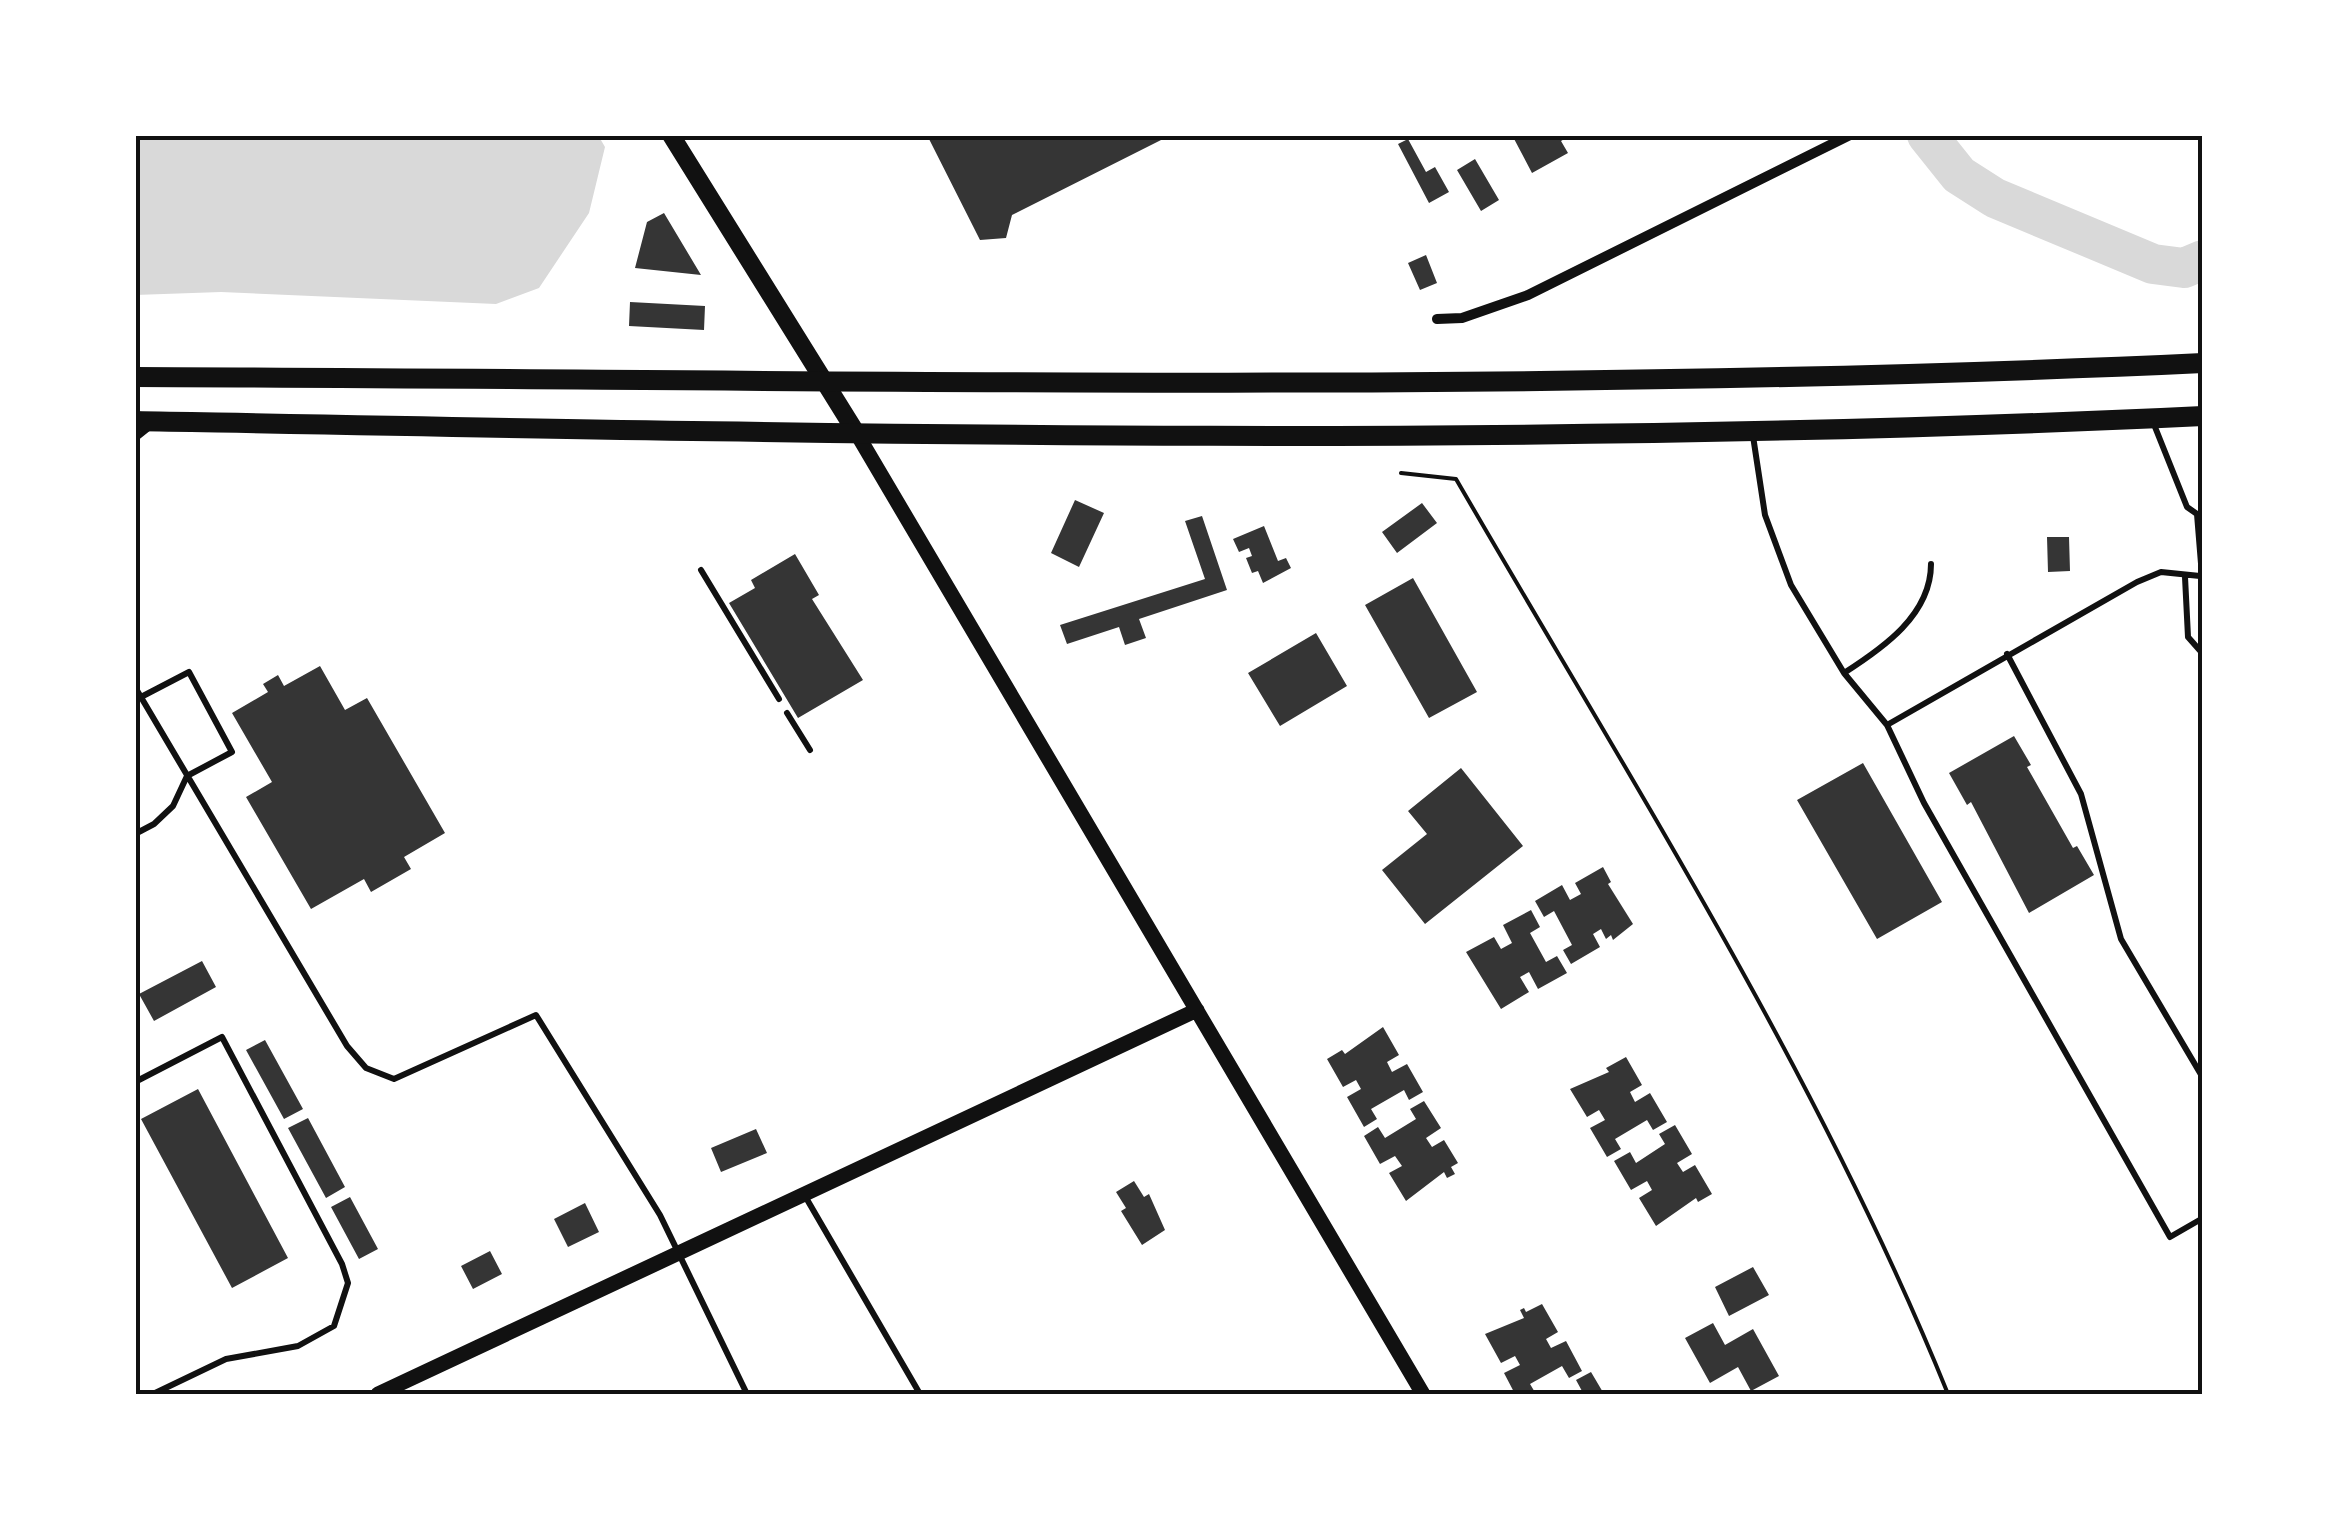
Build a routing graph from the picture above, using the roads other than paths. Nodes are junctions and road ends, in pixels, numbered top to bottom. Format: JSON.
{"nodes":[{"id":1,"x":671,"y":135,"type":"edge"},
{"id":2,"x":1850,"y":135,"type":"edge"},
{"id":3,"x":1436,"y":319,"type":"dead end"},
{"id":4,"x":2203,"y":363,"type":"edge"},
{"id":5,"x":135,"y":377,"type":"edge"},
{"id":6,"x":826,"y":384,"type":"junction"},
{"id":7,"x":2203,"y":416,"type":"edge"},
{"id":8,"x":2151,"y":418,"type":"junction"},
{"id":9,"x":135,"y":421,"type":"edge"},
{"id":10,"x":158,"y":421,"type":"junction"},
{"id":11,"x":1752,"y":430,"type":"junction"},
{"id":12,"x":857,"y":434,"type":"junction"},
{"id":13,"x":135,"y":439,"type":"edge"},
{"id":14,"x":2200,"y":513,"type":"edge"},
{"id":15,"x":1931,"y":564,"type":"dead end"},
{"id":16,"x":701,"y":570,"type":"dead end"},
{"id":17,"x":2185,"y":576,"type":"junction"},
{"id":18,"x":2202,"y":576,"type":"edge"},
{"id":19,"x":2008,"y":654,"type":"junction"},
{"id":20,"x":2203,"y":654,"type":"edge"},
{"id":21,"x":1844,"y":673,"type":"junction"},
{"id":22,"x":135,"y":687,"type":"edge"},
{"id":23,"x":141,"y":697,"type":"junction"},
{"id":24,"x":779,"y":699,"type":"dead end"},
{"id":25,"x":787,"y":713,"type":"dead end"},
{"id":26,"x":1888,"y":725,"type":"junction"},
{"id":27,"x":810,"y":750,"type":"dead end"},
{"id":28,"x":188,"y":776,"type":"junction"},
{"id":29,"x":135,"y":834,"type":"edge"},
{"id":30,"x":1197,"y":1010,"type":"junction"},
{"id":31,"x":2203,"y":1078,"type":"edge"},
{"id":32,"x":135,"y":1082,"type":"edge"},
{"id":33,"x":804,"y":1196,"type":"junction"},
{"id":34,"x":2203,"y":1218,"type":"edge"},
{"id":35,"x":679,"y":1254,"type":"junction"},
{"id":36,"x":154,"y":1394,"type":"edge"},
{"id":37,"x":378,"y":1394,"type":"edge"},
{"id":38,"x":747,"y":1394,"type":"edge"},
{"id":39,"x":920,"y":1394,"type":"edge"},
{"id":40,"x":1424,"y":1394,"type":"edge"}],
"edges":[{"from":1,"to":6,"type":"main road"},
{"from":2,"to":3,"type":"street"},
{"from":4,"to":6,"type":"highway"},
{"from":5,"to":6,"type":"highway"},
{"from":6,"to":12,"type":"main road"},
{"from":7,"to":8,"type":"highway"},
{"from":8,"to":11,"type":"highway"},
{"from":8,"to":14,"type":"lane"},
{"from":9,"to":10,"type":"highway"},
{"from":10,"to":12,"type":"highway"},
{"from":10,"to":13,"type":"lane"},
{"from":11,"to":12,"type":"highway"},
{"from":11,"to":21,"type":"lane"},
{"from":12,"to":30,"type":"street"},
{"from":14,"to":18,"type":"lane"},
{"from":15,"to":21,"type":"lane"},
{"from":16,"to":24,"type":"lane"},
{"from":17,"to":18,"type":"lane"},
{"from":17,"to":19,"type":"lane"},
{"from":17,"to":20,"type":"lane"},
{"from":19,"to":26,"type":"lane"},
{"from":19,"to":31,"type":"lane"},
{"from":21,"to":26,"type":"lane"},
{"from":22,"to":23,"type":"lane"},
{"from":23,"to":28,"type":"lane"},
{"from":23,"to":28,"type":"lane"},
{"from":25,"to":27,"type":"lane"},
{"from":26,"to":34,"type":"lane"},
{"from":28,"to":29,"type":"lane"},
{"from":28,"to":35,"type":"lane"},
{"from":30,"to":33,"type":"street"},
{"from":30,"to":40,"type":"street"},
{"from":32,"to":36,"type":"lane"},
{"from":33,"to":35,"type":"street"},
{"from":33,"to":39,"type":"lane"},
{"from":35,"to":37,"type":"street"},
{"from":35,"to":38,"type":"lane"}]}
